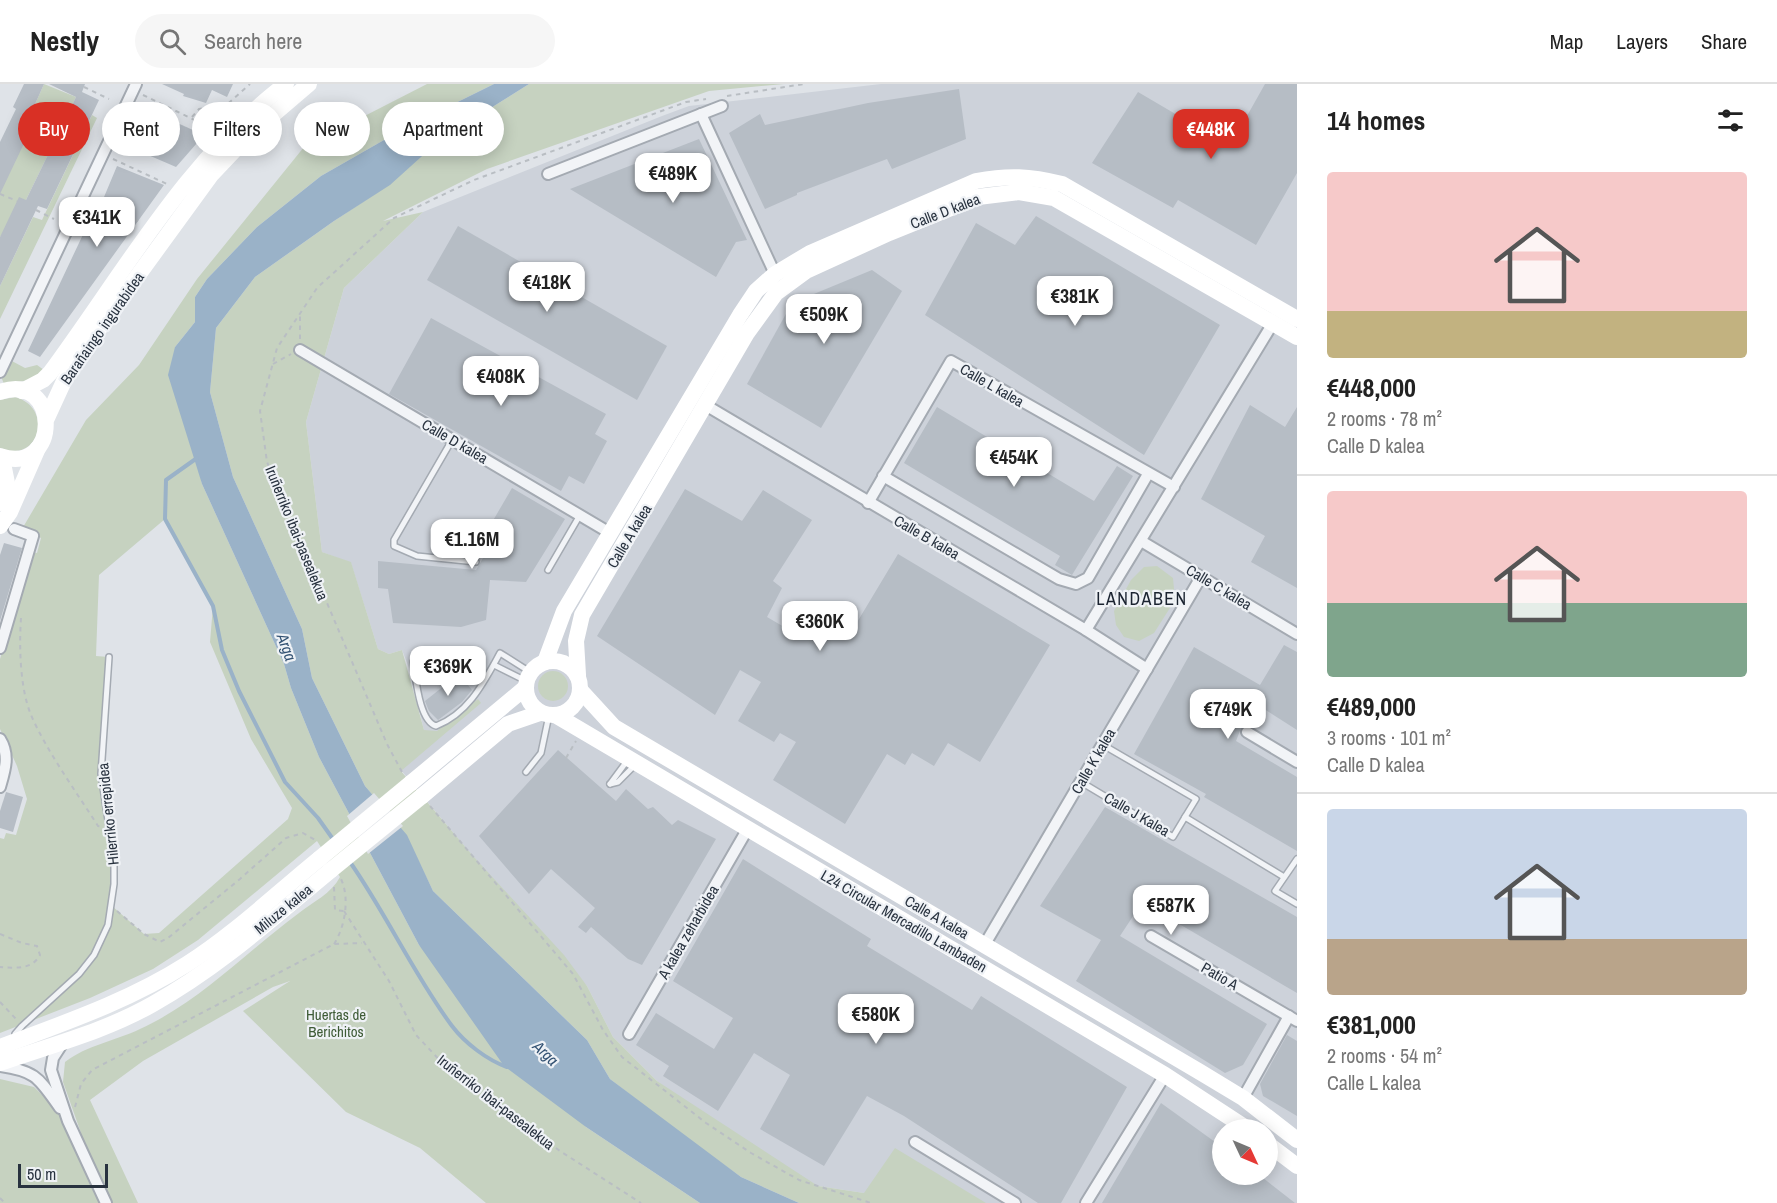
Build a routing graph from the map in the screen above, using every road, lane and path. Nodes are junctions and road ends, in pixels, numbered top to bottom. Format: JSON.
{"nodes":[{"id":1,"x":136,"y":84,"type":"edge"},
{"id":2,"x":250,"y":84,"type":"edge"},
{"id":3,"x":286,"y":84,"type":"edge"},
{"id":4,"x":309,"y":84,"type":"edge"},
{"id":5,"x":804,"y":84,"type":"edge"},
{"id":6,"x":84,"y":87,"type":"dead end"},
{"id":7,"x":143,"y":95,"type":"dead end"},
{"id":8,"x":109,"y":99,"type":"dead end"},
{"id":9,"x":707,"y":99,"type":"dead end"},
{"id":10,"x":230,"y":102,"type":"edge"},
{"id":11,"x":719,"y":102,"type":"joint"},
{"id":12,"x":701,"y":114,"type":"junction"},
{"id":13,"x":192,"y":117,"type":"edge"},
{"id":14,"x":113,"y":159,"type":"dead end"},
{"id":15,"x":548,"y":174,"type":"dead end"},
{"id":16,"x":169,"y":185,"type":"dead end"},
{"id":17,"x":0,"y":194,"type":"edge"},
{"id":18,"x":94,"y":200,"type":"dead end"},
{"id":19,"x":17,"y":201,"type":"dead end"},
{"id":20,"x":36,"y":210,"type":"dead end"},
{"id":21,"x":54,"y":219,"type":"dead end"},
{"id":22,"x":141,"y":222,"type":"dead end"},
{"id":23,"x":775,"y":274,"type":"junction"},
{"id":24,"x":1219,"y":274,"type":"junction"},
{"id":25,"x":1297,"y":319,"type":"edge"},
{"id":26,"x":1273,"y":323,"type":"junction"},
{"id":27,"x":1297,"y":326,"type":"edge"},
{"id":28,"x":1297,"y":337,"type":"edge"},
{"id":29,"x":300,"y":350,"type":"dead end"},
{"id":30,"x":709,"y":367,"type":"junction"},
{"id":31,"x":0,"y":372,"type":"edge"},
{"id":32,"x":22,"y":391,"type":"junction"},
{"id":33,"x":0,"y":392,"type":"edge"},
{"id":34,"x":690,"y":398,"type":"joint"},
{"id":35,"x":707,"y":406,"type":"junction"},
{"id":36,"x":47,"y":418,"type":"junction"},
{"id":37,"x":452,"y":440,"type":"junction"},
{"id":38,"x":664,"y":443,"type":"junction"},
{"id":39,"x":38,"y":448,"type":"junction"},
{"id":40,"x":1,"y":457,"type":"edge"},
{"id":41,"x":1148,"y":474,"type":"junction"},
{"id":42,"x":883,"y":476,"type":"junction"},
{"id":43,"x":1174,"y":487,"type":"junction"},
{"id":44,"x":0,"y":503,"type":"edge"},
{"id":45,"x":868,"y":503,"type":"junction"},
{"id":46,"x":580,"y":515,"type":"junction"},
{"id":47,"x":7,"y":527,"type":"edge"},
{"id":48,"x":610,"y":532,"type":"junction"},
{"id":49,"x":1141,"y":541,"type":"junction"},
{"id":50,"x":476,"y":562,"type":"dead end"},
{"id":51,"x":548,"y":570,"type":"dead end"},
{"id":52,"x":1201,"y":577,"type":"junction"},
{"id":53,"x":22,"y":611,"type":"dead end"},
{"id":54,"x":1086,"y":630,"type":"junction"},
{"id":55,"x":1297,"y":634,"type":"edge"},
{"id":56,"x":0,"y":648,"type":"edge"},
{"id":57,"x":109,"y":657,"type":"dead end"},
{"id":58,"x":413,"y":662,"type":"dead end"},
{"id":59,"x":545,"y":662,"type":"junction"},
{"id":60,"x":494,"y":665,"type":"junction"},
{"id":61,"x":1147,"y":669,"type":"junction"},
{"id":62,"x":527,"y":680,"type":"junction"},
{"id":63,"x":579,"y":683,"type":"junction"},
{"id":64,"x":548,"y":715,"type":"junction"},
{"id":65,"x":1247,"y":732,"type":"dead end"},
{"id":66,"x":0,"y":738,"type":"edge"},
{"id":67,"x":577,"y":739,"type":"dead end"},
{"id":68,"x":1103,"y":745,"type":"junction"},
{"id":69,"x":566,"y":758,"type":"dead end"},
{"id":70,"x":1297,"y":762,"type":"edge"},
{"id":71,"x":526,"y":772,"type":"dead end"},
{"id":72,"x":1081,"y":782,"type":"junction"},
{"id":73,"x":412,"y":785,"type":"junction"},
{"id":74,"x":0,"y":787,"type":"edge"},
{"id":75,"x":1185,"y":818,"type":"junction"},
{"id":76,"x":107,"y":828,"type":"junction"},
{"id":77,"x":747,"y":830,"type":"junction"},
{"id":78,"x":317,"y":841,"type":"dead end"},
{"id":79,"x":1297,"y":859,"type":"edge"},
{"id":80,"x":331,"y":872,"type":"junction"},
{"id":81,"x":1284,"y":877,"type":"junction"},
{"id":82,"x":1297,"y":904,"type":"edge"},
{"id":83,"x":112,"y":906,"type":"junction"},
{"id":84,"x":344,"y":911,"type":"junction"},
{"id":85,"x":918,"y":930,"type":"junction"},
{"id":86,"x":0,"y":934,"type":"edge"},
{"id":87,"x":1151,"y":936,"type":"dead end"},
{"id":88,"x":363,"y":943,"type":"junction"},
{"id":89,"x":334,"y":944,"type":"junction"},
{"id":90,"x":985,"y":944,"type":"junction"},
{"id":91,"x":0,"y":967,"type":"edge"},
{"id":92,"x":1035,"y":998,"type":"junction"},
{"id":93,"x":0,"y":1002,"type":"edge"},
{"id":94,"x":1293,"y":1018,"type":"edge"},
{"id":95,"x":19,"y":1033,"type":"junction"},
{"id":96,"x":629,"y":1034,"type":"dead end"},
{"id":97,"x":64,"y":1040,"type":"junction"},
{"id":98,"x":0,"y":1047,"type":"edge"},
{"id":99,"x":0,"y":1065,"type":"edge"},
{"id":100,"x":1165,"y":1075,"type":"junction"},
{"id":101,"x":1243,"y":1098,"type":"junction"},
{"id":102,"x":1232,"y":1119,"type":"edge"},
{"id":103,"x":68,"y":1121,"type":"junction"},
{"id":104,"x":1297,"y":1140,"type":"edge"},
{"id":105,"x":915,"y":1142,"type":"dead end"},
{"id":106,"x":1278,"y":1152,"type":"edge"},
{"id":107,"x":1297,"y":1166,"type":"edge"},
{"id":108,"x":0,"y":1198,"type":"edge"},
{"id":109,"x":5,"y":1203,"type":"edge"},
{"id":110,"x":106,"y":1203,"type":"edge"},
{"id":111,"x":641,"y":1203,"type":"edge"},
{"id":112,"x":1015,"y":1203,"type":"edge"},
{"id":113,"x":1086,"y":1203,"type":"edge"}],
"edges":[{"from":1,"to":31,"type":"street"},
{"from":2,"to":10,"type":"path"},
{"from":3,"to":32,"type":"main road","name":"Barañaingo ingurabidea"},
{"from":4,"to":36,"type":"main road","name":"Barañaingo ingurabidea"},
{"from":5,"to":11,"type":"path"},
{"from":6,"to":8,"type":"path"},
{"from":7,"to":13,"type":"path"},
{"from":9,"to":73,"type":"path","name":"Iruñerriko ibai-pasealekua"},
{"from":11,"to":12,"type":"street"},
{"from":12,"to":15,"type":"street"},
{"from":12,"to":23,"type":"street"},
{"from":14,"to":16,"type":"path"},
{"from":17,"to":19,"type":"path"},
{"from":18,"to":22,"type":"path"},
{"from":20,"to":21,"type":"path"},
{"from":23,"to":24,"type":"main road","name":"Calle D kalea"},
{"from":23,"to":30,"type":"main road","name":"Calle D kalea"},
{"from":24,"to":25,"type":"main road","name":"Calle D kalea"},
{"from":24,"to":26,"type":"main road"},
{"from":26,"to":27,"type":"main road"},
{"from":26,"to":28,"type":"main road","name":"Calle D kalea"},
{"from":26,"to":35,"type":"main road","name":"Calle D kalea"},
{"from":26,"to":43,"type":"street"},
{"from":29,"to":37,"type":"street","name":"Calle D kalea"},
{"from":30,"to":34,"type":"main road","name":"Calle D kalea"},
{"from":30,"to":35,"type":"main road"},
{"from":32,"to":33,"type":"main road"},
{"from":32,"to":36,"type":"main road"},
{"from":34,"to":38,"type":"main road","name":"Calle A kalea"},
{"from":35,"to":38,"type":"main road"},
{"from":35,"to":45,"type":"street","name":"Calle B kalea"},
{"from":35,"to":63,"type":"main road","name":"Calle A kalea"},
{"from":36,"to":39,"type":"main road","name":"Barañaingo ingurabidea"},
{"from":37,"to":46,"type":"street","name":"Calle D kalea"},
{"from":37,"to":50,"type":"lane"},
{"from":38,"to":48,"type":"main road","name":"Calle A kalea"},
{"from":39,"to":40,"type":"main road"},
{"from":39,"to":47,"type":"main road"},
{"from":40,"to":44,"type":"main road"},
{"from":41,"to":42,"type":"street"},
{"from":41,"to":42,"type":"street","name":"Calle L kalea"},
{"from":41,"to":43,"type":"street","name":"Calle L kalea"},
{"from":42,"to":45,"type":"street","name":"Calle L kalea"},
{"from":43,"to":49,"type":"street"},
{"from":45,"to":54,"type":"street","name":"Calle B kalea"},
{"from":46,"to":48,"type":"street","name":"Calle D kalea"},
{"from":46,"to":51,"type":"lane"},
{"from":47,"to":56,"type":"street"},
{"from":48,"to":59,"type":"main road","name":"Calle A kalea"},
{"from":49,"to":52,"type":"street","name":"Calle C kalea"},
{"from":49,"to":54,"type":"street"},
{"from":52,"to":55,"type":"street","name":"Calle C kalea"},
{"from":52,"to":61,"type":"street","name":"Calle K kalea"},
{"from":53,"to":76,"type":"path"},
{"from":54,"to":61,"type":"street","name":"Calle B kalea"},
{"from":57,"to":76,"type":"lane","name":"Hilerriko errepidea"},
{"from":58,"to":60,"type":"lane"},
{"from":59,"to":62,"type":"main road"},
{"from":59,"to":63,"type":"main road"},
{"from":60,"to":62,"type":"lane"},
{"from":60,"to":62,"type":"lane"},
{"from":61,"to":68,"type":"street","name":"Calle K kalea"},
{"from":62,"to":64,"type":"main road"},
{"from":62,"to":73,"type":"main road","name":"Miluze kalea"},
{"from":63,"to":64,"type":"main road"},
{"from":63,"to":90,"type":"main road","name":"Calle A kalea"},
{"from":64,"to":71,"type":"lane"},
{"from":64,"to":73,"type":"main road","name":"Miluze kalea"},
{"from":64,"to":77,"type":"main road","name":"L24 Circular Mercadillo Lambaden"},
{"from":65,"to":70,"type":"street"},
{"from":66,"to":74,"type":"street"},
{"from":67,"to":69,"type":"path"},
{"from":68,"to":72,"type":"street","name":"Calle K kalea"},
{"from":68,"to":75,"type":"lane","name":"Calle J Kalea"},
{"from":72,"to":75,"type":"lane","name":"Calle J Kalea"},
{"from":72,"to":90,"type":"street","name":"Calle K kalea"},
{"from":73,"to":80,"type":"main road","name":"Miluze kalea","bridge":true},
{"from":75,"to":81,"type":"lane","name":"Calle J Kalea"},
{"from":76,"to":83,"type":"lane","name":"Hilerriko errepidea"},
{"from":77,"to":85,"type":"main road","name":"L24 Circular Mercadillo Lambaden"},
{"from":77,"to":96,"type":"street","name":"A kalea zeharbidea"},
{"from":78,"to":83,"type":"path"},
{"from":79,"to":81,"type":"lane"},
{"from":80,"to":84,"type":"path","name":"Iruñerriko ibai-pasealekua"},
{"from":80,"to":84,"type":"path","name":"Iruñerriko ibai-pasealekua"},
{"from":80,"to":95,"type":"main road","name":"Miluze kalea"},
{"from":80,"to":97,"type":"main road","name":"Miluze kalea"},
{"from":81,"to":82,"type":"lane"},
{"from":83,"to":95,"type":"lane","name":"Hilerriko errepidea"},
{"from":84,"to":88,"type":"path","name":"Iruñerriko ibai-pasealekua"},
{"from":84,"to":89,"type":"path"},
{"from":85,"to":90,"type":"main road"},
{"from":85,"to":92,"type":"main road","name":"L24 Circular Mercadillo Lambaden"},
{"from":86,"to":91,"type":"path"},
{"from":87,"to":94,"type":"street","name":"Patio A"},
{"from":88,"to":89,"type":"path"},
{"from":88,"to":111,"type":"path","name":"Iruñerriko ibai-pasealekua"},
{"from":89,"to":103,"type":"path"},
{"from":90,"to":92,"type":"main road"},
{"from":90,"to":101,"type":"main road","name":"Calle A kalea"},
{"from":92,"to":100,"type":"main road","name":"L24 Circular Mercadillo Lambaden"},
{"from":93,"to":95,"type":"path"},
{"from":94,"to":101,"type":"street","name":"Patio A"},
{"from":95,"to":98,"type":"main road","name":"Miluze kalea"},
{"from":97,"to":99,"type":"main road","name":"Miluze kalea"},
{"from":97,"to":103,"type":"street"},
{"from":99,"to":103,"type":"street"},
{"from":100,"to":102,"type":"main road","name":"L24 Circular Mercadillo Lambaden"},
{"from":100,"to":113,"type":"street"},
{"from":101,"to":104,"type":"main road","name":"Calle A kalea"},
{"from":103,"to":110,"type":"street"},
{"from":105,"to":112,"type":"street"},
{"from":106,"to":107,"type":"main road"},
{"from":108,"to":109,"type":"path"}]}
